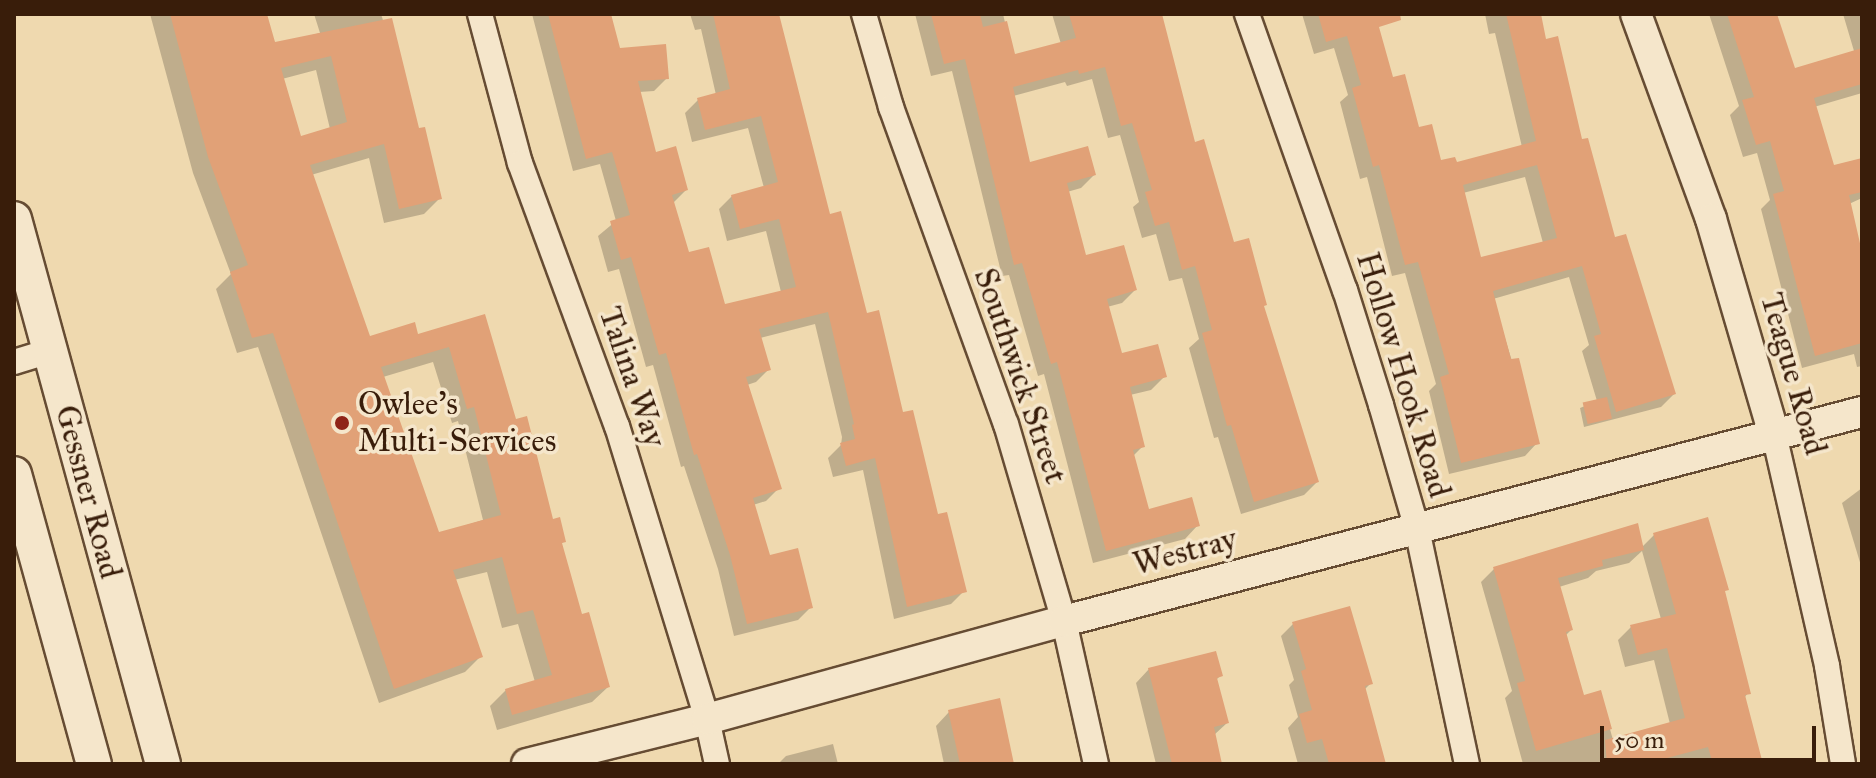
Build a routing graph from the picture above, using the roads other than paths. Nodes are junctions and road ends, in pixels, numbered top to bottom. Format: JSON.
{"nodes":[{"id":1,"x":480,"y":14,"type":"edge"},
{"id":2,"x":864,"y":14,"type":"edge"},
{"id":3,"x":1247,"y":14,"type":"edge"},
{"id":4,"x":1636,"y":14,"type":"edge"},
{"id":5,"x":14,"y":219,"type":"edge"},
{"id":6,"x":51,"y":351,"type":"junction"},
{"id":7,"x":14,"y":362,"type":"edge"},
{"id":8,"x":1862,"y":412,"type":"edge"},
{"id":9,"x":1774,"y":434,"type":"junction"},
{"id":10,"x":14,"y":474,"type":"edge"},
{"id":11,"x":1417,"y":529,"type":"junction"},
{"id":12,"x":1064,"y":621,"type":"junction"},
{"id":13,"x":707,"y":719,"type":"junction"},
{"id":14,"x":94,"y":764,"type":"edge"},
{"id":15,"x":163,"y":764,"type":"edge"},
{"id":16,"x":527,"y":764,"type":"edge"},
{"id":17,"x":717,"y":764,"type":"edge"},
{"id":18,"x":1096,"y":764,"type":"edge"},
{"id":19,"x":1467,"y":764,"type":"edge"},
{"id":20,"x":1843,"y":764,"type":"edge"}],
"edges":[{"from":1,"to":13,"type":"street","name":"Talina Way"},
{"from":2,"to":12,"type":"street","name":"Southwick Street"},
{"from":3,"to":11,"type":"street","name":"Hollow Hook Road"},
{"from":4,"to":9,"type":"street","name":"Teague Road"},
{"from":5,"to":6,"type":"main road","name":"Gessner Road"},
{"from":6,"to":7,"type":"street"},
{"from":6,"to":15,"type":"main road","name":"Gessner Road"},
{"from":8,"to":9,"type":"street","name":"Westray"},
{"from":9,"to":11,"type":"street","name":"Westray"},
{"from":9,"to":20,"type":"street","name":"Teague Road"},
{"from":10,"to":14,"type":"main road","name":"Gessner Road"},
{"from":11,"to":12,"type":"street","name":"Westray"},
{"from":11,"to":19,"type":"street","name":"Hollow Hook Road"},
{"from":12,"to":13,"type":"street","name":"Westray"},
{"from":12,"to":18,"type":"street","name":"Southwick Street"},
{"from":13,"to":16,"type":"street","name":"Westray"},
{"from":13,"to":17,"type":"street","name":"Talina Way"}]}
